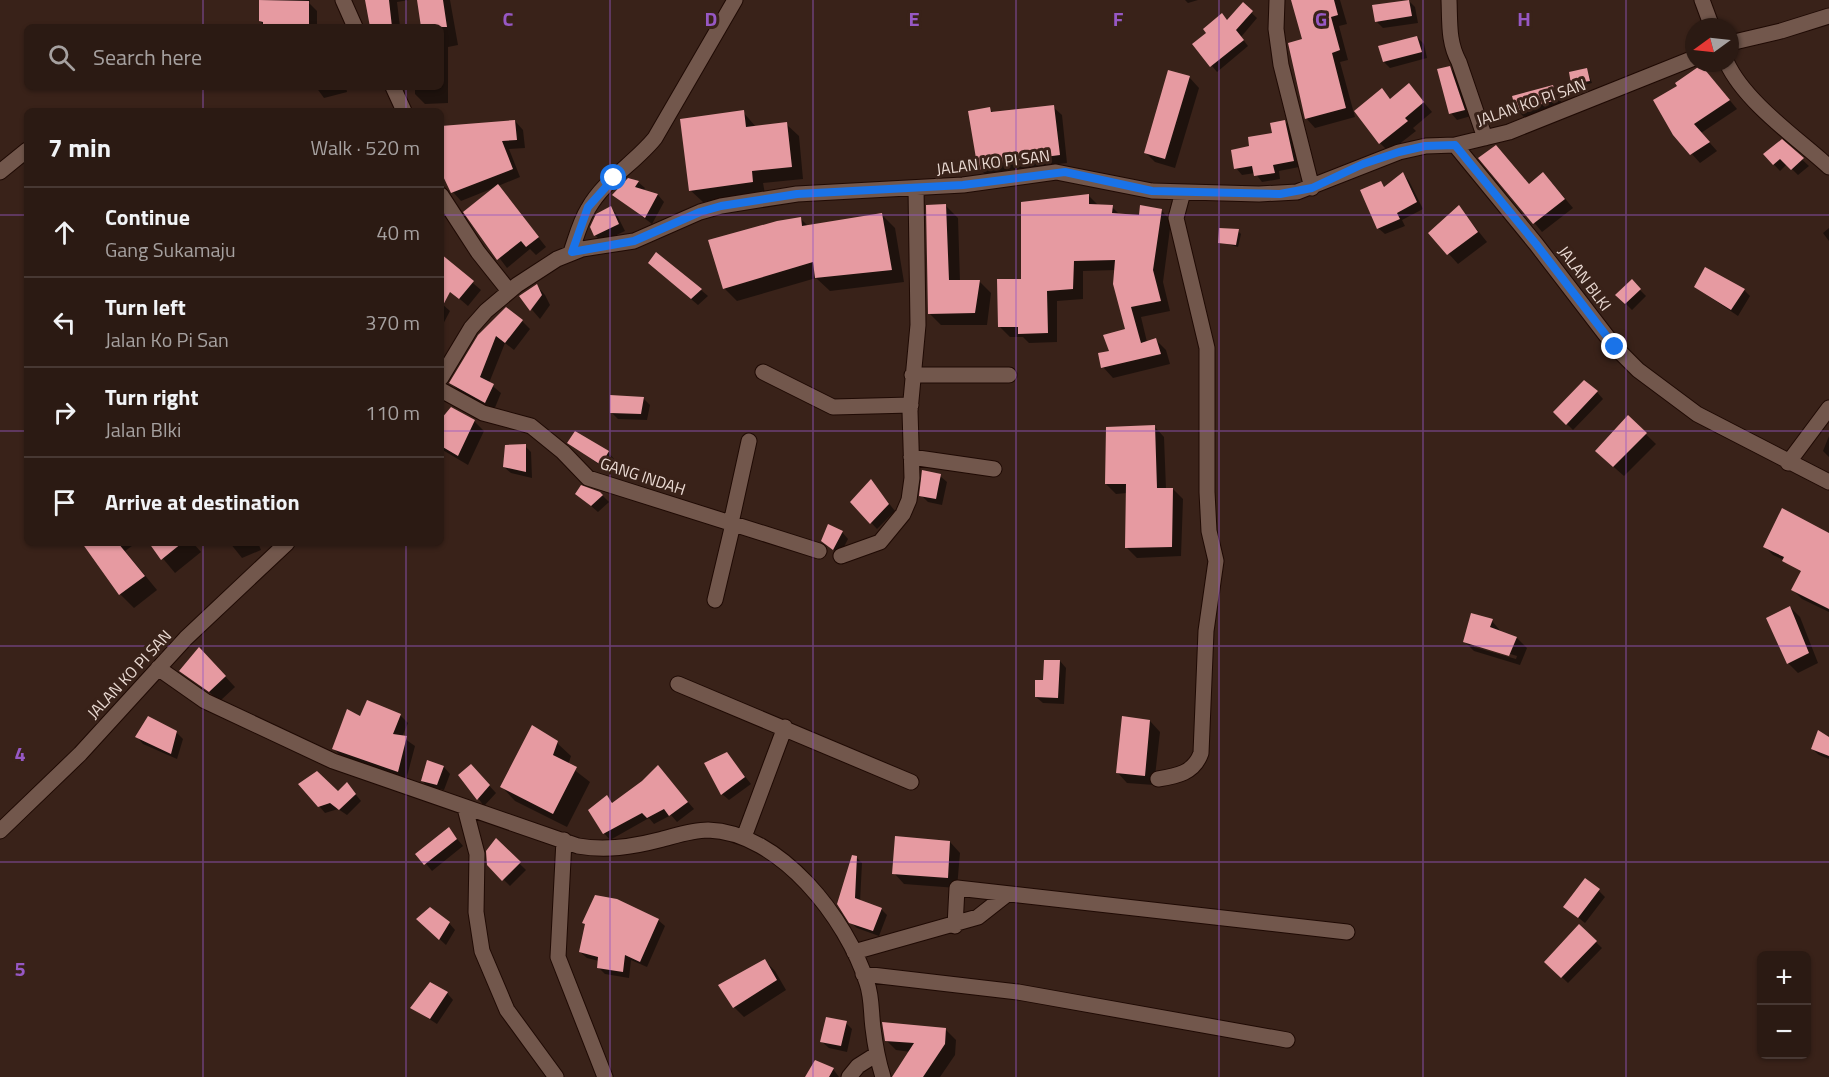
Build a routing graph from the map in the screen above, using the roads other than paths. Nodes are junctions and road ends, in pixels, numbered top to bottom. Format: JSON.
{"nodes":[{"id":1,"x":343,"y":0,"type":"edge"},
{"id":2,"x":735,"y":0,"type":"edge"},
{"id":3,"x":1277,"y":0,"type":"edge"},
{"id":4,"x":1449,"y":0,"type":"edge"},
{"id":5,"x":1702,"y":0,"type":"edge"},
{"id":6,"x":1829,"y":16,"type":"edge"},
{"id":7,"x":1709,"y":18,"type":"edge"},
{"id":8,"x":354,"y":24,"type":"edge"},
{"id":9,"x":1739,"y":40,"type":"edge"},
{"id":10,"x":1685,"y":62,"type":"edge"},
{"id":11,"x":1731,"y":72,"type":"edge"},
{"id":12,"x":394,"y":90,"type":"edge"},
{"id":13,"x":403,"y":108,"type":"edge"},
{"id":14,"x":1485,"y":138,"type":"junction"},
{"id":15,"x":1455,"y":145,"type":"junction"},
{"id":16,"x":24,"y":152,"type":"edge"},
{"id":17,"x":1829,"y":167,"type":"edge"},
{"id":18,"x":0,"y":172,"type":"edge"},
{"id":19,"x":916,"y":188,"type":"junction"},
{"id":20,"x":1312,"y":188,"type":"junction"},
{"id":21,"x":1183,"y":192,"type":"junction"},
{"id":22,"x":444,"y":200,"type":"edge"},
{"id":23,"x":572,"y":252,"type":"junction"},
{"id":24,"x":509,"y":291,"type":"junction"},
{"id":25,"x":764,"y":372,"type":"dead end"},
{"id":26,"x":444,"y":373,"type":"edge"},
{"id":27,"x":912,"y":375,"type":"junction"},
{"id":28,"x":1009,"y":375,"type":"dead end"},
{"id":29,"x":444,"y":392,"type":"edge"},
{"id":30,"x":911,"y":405,"type":"junction"},
{"id":31,"x":1829,"y":408,"type":"edge"},
{"id":32,"x":749,"y":441,"type":"dead end"},
{"id":33,"x":911,"y":457,"type":"junction"},
{"id":34,"x":1788,"y":463,"type":"junction"},
{"id":35,"x":994,"y":469,"type":"dead end"},
{"id":36,"x":1829,"y":482,"type":"edge"},
{"id":37,"x":732,"y":524,"type":"junction"},
{"id":38,"x":284,"y":546,"type":"edge"},
{"id":39,"x":819,"y":551,"type":"dead end"},
{"id":40,"x":841,"y":556,"type":"dead end"},
{"id":41,"x":715,"y":600,"type":"dead end"},
{"id":42,"x":158,"y":668,"type":"junction"},
{"id":43,"x":678,"y":684,"type":"dead end"},
{"id":44,"x":785,"y":727,"type":"junction"},
{"id":45,"x":1158,"y":780,"type":"dead end"},
{"id":46,"x":911,"y":782,"type":"dead end"},
{"id":47,"x":465,"y":808,"type":"junction"},
{"id":48,"x":0,"y":831,"type":"edge"},
{"id":49,"x":744,"y":837,"type":"junction"},
{"id":50,"x":564,"y":840,"type":"junction"},
{"id":51,"x":1006,"y":895,"type":"junction"},
{"id":52,"x":955,"y":926,"type":"junction"},
{"id":53,"x":1347,"y":932,"type":"dead end"},
{"id":54,"x":854,"y":952,"type":"junction"},
{"id":55,"x":863,"y":974,"type":"junction"},
{"id":56,"x":1287,"y":1040,"type":"dead end"},
{"id":57,"x":877,"y":1054,"type":"junction"},
{"id":58,"x":556,"y":1077,"type":"edge"},
{"id":59,"x":605,"y":1077,"type":"edge"},
{"id":60,"x":849,"y":1077,"type":"edge"},
{"id":61,"x":883,"y":1077,"type":"edge"}],
"edges":[{"from":1,"to":8,"type":"street"},
{"from":2,"to":23,"type":"street"},
{"from":3,"to":20,"type":"street"},
{"from":4,"to":14,"type":"street"},
{"from":5,"to":7,"type":"street"},
{"from":6,"to":9,"type":"street"},
{"from":10,"to":14,"type":"street","name":"JALAN KO PI SAN"},
{"from":11,"to":17,"type":"street"},
{"from":12,"to":13,"type":"street"},
{"from":14,"to":15,"type":"street","name":"JALAN KO PI SAN"},
{"from":15,"to":20,"type":"street","name":"JALAN KO PI SAN"},
{"from":15,"to":34,"type":"street","name":"JALAN BLKI"},
{"from":16,"to":18,"type":"street"},
{"from":19,"to":21,"type":"street","name":"JALAN KO PI SAN"},
{"from":19,"to":23,"type":"street","name":"JALAN KO PI SAN"},
{"from":19,"to":27,"type":"street"},
{"from":20,"to":21,"type":"street","name":"JALAN KO PI SAN"},
{"from":21,"to":45,"type":"street"},
{"from":22,"to":24,"type":"street"},
{"from":23,"to":24,"type":"street","name":"JALAN KO PI SAN"},
{"from":24,"to":26,"type":"street","name":"JALAN KO PI SAN"},
{"from":25,"to":30,"type":"street"},
{"from":27,"to":28,"type":"street"},
{"from":27,"to":30,"type":"street"},
{"from":29,"to":37,"type":"street","name":"GANG INDAH"},
{"from":30,"to":33,"type":"street"},
{"from":31,"to":34,"type":"street"},
{"from":32,"to":37,"type":"street"},
{"from":33,"to":35,"type":"street"},
{"from":33,"to":40,"type":"street"},
{"from":34,"to":36,"type":"street","name":"JALAN BLKI"},
{"from":37,"to":39,"type":"street","name":"GANG INDAH"},
{"from":37,"to":41,"type":"street"},
{"from":38,"to":42,"type":"street","name":"JALAN KO PI SAN"},
{"from":42,"to":47,"type":"street"},
{"from":42,"to":48,"type":"street","name":"JALAN KO PI SAN"},
{"from":43,"to":44,"type":"street"},
{"from":44,"to":46,"type":"street"},
{"from":44,"to":49,"type":"street"},
{"from":47,"to":50,"type":"street"},
{"from":47,"to":58,"type":"street"},
{"from":49,"to":50,"type":"street"},
{"from":49,"to":54,"type":"street"},
{"from":50,"to":59,"type":"street"},
{"from":51,"to":52,"type":"street"},
{"from":51,"to":52,"type":"street"},
{"from":51,"to":53,"type":"street"},
{"from":52,"to":54,"type":"street"},
{"from":54,"to":55,"type":"street"},
{"from":55,"to":56,"type":"street"},
{"from":55,"to":57,"type":"street"},
{"from":57,"to":60,"type":"street"},
{"from":57,"to":61,"type":"street"}]}
